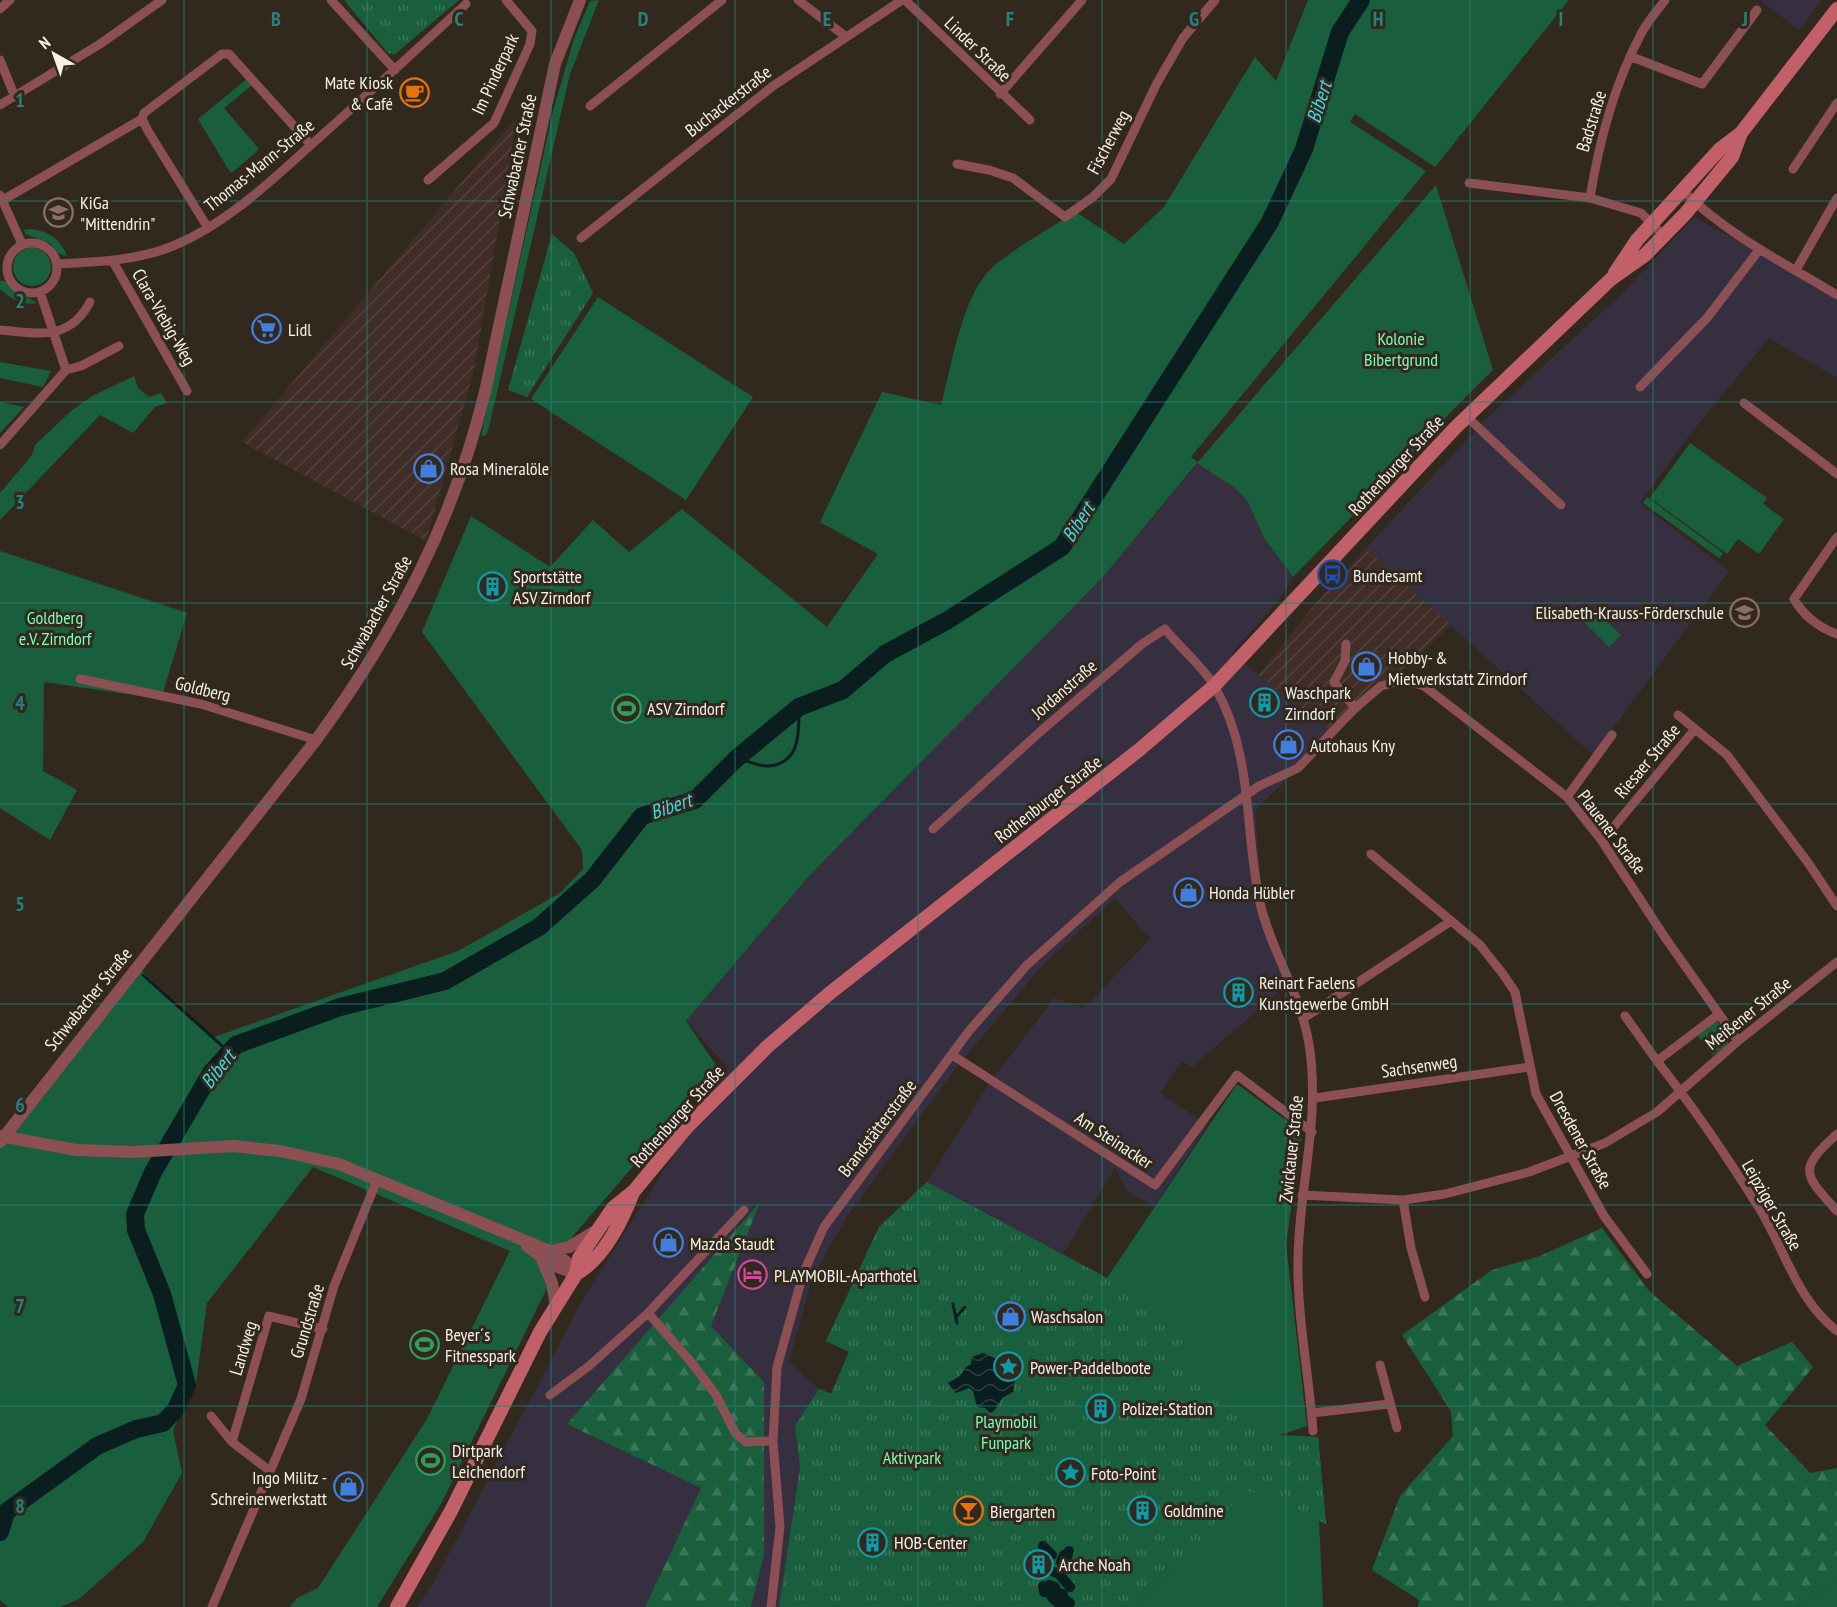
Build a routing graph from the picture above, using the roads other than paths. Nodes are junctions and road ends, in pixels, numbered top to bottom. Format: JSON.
{"nodes":[{"id":1,"x":10,"y":0,"type":"edge"},
{"id":2,"x":162,"y":0,"type":"edge"},
{"id":3,"x":331,"y":0,"type":"edge"},
{"id":4,"x":506,"y":0,"type":"edge"},
{"id":5,"x":580,"y":0,"type":"edge"},
{"id":6,"x":722,"y":0,"type":"edge"},
{"id":7,"x":798,"y":0,"type":"edge"},
{"id":8,"x":903,"y":0,"type":"edge"},
{"id":9,"x":1082,"y":0,"type":"edge"},
{"id":10,"x":1665,"y":0,"type":"edge"},
{"id":11,"x":1216,"y":1,"type":"edge"},
{"id":12,"x":466,"y":4,"type":"dead end"},
{"id":13,"x":0,"y":9,"type":"edge"},
{"id":14,"x":1837,"y":9,"type":"edge"},
{"id":15,"x":1757,"y":10,"type":"dead end"},
{"id":16,"x":845,"y":36,"type":"junction"},
{"id":17,"x":1632,"y":57,"type":"junction"},
{"id":18,"x":0,"y":60,"type":"edge"},
{"id":19,"x":395,"y":70,"type":"junction"},
{"id":20,"x":1000,"y":94,"type":"junction"},
{"id":21,"x":15,"y":97,"type":"junction"},
{"id":22,"x":1837,"y":103,"type":"edge"},
{"id":23,"x":0,"y":105,"type":"edge"},
{"id":24,"x":590,"y":106,"type":"dead end"},
{"id":25,"x":142,"y":119,"type":"junction"},
{"id":26,"x":1030,"y":120,"type":"dead end"},
{"id":27,"x":1741,"y":133,"type":"junction"},
{"id":28,"x":311,"y":145,"type":"junction"},
{"id":29,"x":957,"y":164,"type":"dead end"},
{"id":30,"x":1792,"y":169,"type":"dead end"},
{"id":31,"x":428,"y":180,"type":"dead end"},
{"id":32,"x":1469,"y":183,"type":"dead end"},
{"id":33,"x":1683,"y":191,"type":"junction"},
{"id":34,"x":1,"y":197,"type":"edge"},
{"id":35,"x":1590,"y":198,"type":"junction"},
{"id":36,"x":1837,"y":198,"type":"edge"},
{"id":37,"x":1695,"y":203,"type":"junction"},
{"id":38,"x":1652,"y":224,"type":"junction"},
{"id":39,"x":208,"y":228,"type":"junction"},
{"id":40,"x":1664,"y":236,"type":"junction"},
{"id":41,"x":581,"y":238,"type":"dead end"},
{"id":42,"x":22,"y":244,"type":"junction"},
{"id":43,"x":1759,"y":250,"type":"junction"},
{"id":44,"x":112,"y":260,"type":"junction"},
{"id":45,"x":57,"y":264,"type":"junction"},
{"id":46,"x":1796,"y":270,"type":"junction"},
{"id":47,"x":3,"y":271,"type":"edge"},
{"id":48,"x":1611,"y":279,"type":"junction"},
{"id":49,"x":40,"y":292,"type":"junction"},
{"id":50,"x":1837,"y":295,"type":"edge"},
{"id":51,"x":90,"y":302,"type":"dead end"},
{"id":52,"x":0,"y":330,"type":"edge"},
{"id":53,"x":54,"y":333,"type":"junction"},
{"id":54,"x":119,"y":346,"type":"dead end"},
{"id":55,"x":66,"y":370,"type":"junction"},
{"id":56,"x":1640,"y":387,"type":"dead end"},
{"id":57,"x":187,"y":391,"type":"dead end"},
{"id":58,"x":1744,"y":403,"type":"dead end"},
{"id":59,"x":1467,"y":417,"type":"junction"},
{"id":60,"x":0,"y":445,"type":"edge"},
{"id":61,"x":1837,"y":474,"type":"edge"},
{"id":62,"x":1560,"y":504,"type":"dead end"},
{"id":63,"x":1837,"y":537,"type":"edge"},
{"id":64,"x":1837,"y":634,"type":"edge"},
{"id":65,"x":1346,"y":644,"type":"dead end"},
{"id":66,"x":80,"y":679,"type":"dead end"},
{"id":67,"x":1214,"y":686,"type":"junction"},
{"id":68,"x":1355,"y":708,"type":"junction"},
{"id":69,"x":1678,"y":716,"type":"dead end"},
{"id":70,"x":1695,"y":729,"type":"junction"},
{"id":71,"x":1612,"y":735,"type":"dead end"},
{"id":72,"x":316,"y":740,"type":"junction"},
{"id":73,"x":1247,"y":794,"type":"junction"},
{"id":74,"x":1567,"y":797,"type":"junction"},
{"id":75,"x":933,"y":829,"type":"dead end"},
{"id":76,"x":1602,"y":841,"type":"junction"},
{"id":77,"x":1371,"y":854,"type":"dead end"},
{"id":78,"x":1837,"y":906,"type":"edge"},
{"id":79,"x":1451,"y":921,"type":"junction"},
{"id":80,"x":1836,"y":965,"type":"edge"},
{"id":81,"x":1719,"y":1014,"type":"junction"},
{"id":82,"x":1625,"y":1016,"type":"dead end"},
{"id":83,"x":1304,"y":1018,"type":"junction"},
{"id":84,"x":1738,"y":1041,"type":"junction"},
{"id":85,"x":952,"y":1055,"type":"junction"},
{"id":86,"x":1657,"y":1061,"type":"junction"},
{"id":87,"x":1529,"y":1067,"type":"junction"},
{"id":88,"x":1682,"y":1092,"type":"junction"},
{"id":89,"x":1315,"y":1098,"type":"junction"},
{"id":90,"x":1312,"y":1132,"type":"junction"},
{"id":91,"x":1837,"y":1134,"type":"edge"},
{"id":92,"x":0,"y":1136,"type":"edge"},
{"id":93,"x":0,"y":1142,"type":"edge"},
{"id":94,"x":1573,"y":1157,"type":"junction"},
{"id":95,"x":376,"y":1180,"type":"junction"},
{"id":96,"x":634,"y":1191,"type":"junction"},
{"id":97,"x":1302,"y":1195,"type":"junction"},
{"id":98,"x":1403,"y":1200,"type":"junction"},
{"id":99,"x":744,"y":1210,"type":"dead end"},
{"id":100,"x":1837,"y":1211,"type":"edge"},
{"id":101,"x":598,"y":1229,"type":"junction"},
{"id":102,"x":546,"y":1255,"type":"junction"},
{"id":103,"x":576,"y":1274,"type":"junction"},
{"id":104,"x":1647,"y":1274,"type":"dead end"},
{"id":105,"x":1425,"y":1297,"type":"dead end"},
{"id":106,"x":556,"y":1306,"type":"junction"},
{"id":107,"x":648,"y":1313,"type":"junction"},
{"id":108,"x":323,"y":1329,"type":"junction"},
{"id":109,"x":1837,"y":1331,"type":"edge"},
{"id":110,"x":1380,"y":1365,"type":"dead end"},
{"id":111,"x":550,"y":1395,"type":"dead end"},
{"id":112,"x":1389,"y":1404,"type":"junction"},
{"id":113,"x":1312,"y":1413,"type":"junction"},
{"id":114,"x":211,"y":1416,"type":"dead end"},
{"id":115,"x":1397,"y":1428,"type":"dead end"},
{"id":116,"x":1313,"y":1431,"type":"dead end"},
{"id":117,"x":773,"y":1441,"type":"junction"},
{"id":118,"x":232,"y":1442,"type":"junction"},
{"id":119,"x":270,"y":1471,"type":"junction"},
{"id":120,"x":212,"y":1607,"type":"edge"},
{"id":121,"x":397,"y":1607,"type":"edge"},
{"id":122,"x":771,"y":1607,"type":"edge"}],
"edges":[{"from":1,"to":13,"type":"street"},
{"from":2,"to":21,"type":"street"},
{"from":3,"to":19,"type":"street"},
{"from":4,"to":31,"type":"street","name":"Im Pinderpark"},
{"from":5,"to":72,"type":"street","name":"Schwabacher Straße"},
{"from":6,"to":24,"type":"street"},
{"from":7,"to":16,"type":"street"},
{"from":8,"to":16,"type":"street","name":"Buchackerstraße"},
{"from":8,"to":20,"type":"street","name":"Linder Straße"},
{"from":9,"to":20,"type":"street"},
{"from":10,"to":17,"type":"street","name":"Badstraße"},
{"from":11,"to":29,"type":"street","name":"Fischerweg"},
{"from":12,"to":19,"type":"street"},
{"from":14,"to":27,"type":"main road","name":"Rothenburger Straße"},
{"from":15,"to":17,"type":"street"},
{"from":16,"to":41,"type":"street","name":"Buchackerstraße"},
{"from":17,"to":35,"type":"street","name":"Badstraße"},
{"from":18,"to":21,"type":"street"},
{"from":19,"to":28,"type":"street","name":"Thomas-Mann-Straße"},
{"from":20,"to":26,"type":"street","name":"Linder Straße"},
{"from":21,"to":23,"type":"street"},
{"from":22,"to":30,"type":"street"},
{"from":25,"to":28,"type":"street"},
{"from":25,"to":34,"type":"street"},
{"from":25,"to":39,"type":"street"},
{"from":27,"to":33,"type":"main road","name":"Rothenburger Straße"},
{"from":27,"to":37,"type":"main road","name":"Rothenburger Straße"},
{"from":28,"to":39,"type":"street","name":"Thomas-Mann-Straße"},
{"from":32,"to":35,"type":"street"},
{"from":33,"to":37,"type":"street"},
{"from":33,"to":38,"type":"main road","name":"Rothenburger Straße"},
{"from":34,"to":42,"type":"street"},
{"from":35,"to":38,"type":"street"},
{"from":36,"to":46,"type":"street"},
{"from":37,"to":40,"type":"main road","name":"Rothenburger Straße"},
{"from":37,"to":43,"type":"street"},
{"from":38,"to":40,"type":"street"},
{"from":38,"to":48,"type":"main road","name":"Rothenburger Straße"},
{"from":39,"to":44,"type":"street","name":"Thomas-Mann-Straße"},
{"from":40,"to":48,"type":"main road","name":"Rothenburger Straße"},
{"from":42,"to":45,"type":"street"},
{"from":42,"to":47,"type":"street"},
{"from":43,"to":46,"type":"street"},
{"from":43,"to":56,"type":"street"},
{"from":44,"to":45,"type":"street","name":"Thomas-Mann-Straße"},
{"from":44,"to":57,"type":"street","name":"Clara-Viebig-Weg"},
{"from":45,"to":49,"type":"street"},
{"from":46,"to":50,"type":"street"},
{"from":47,"to":49,"type":"street"},
{"from":48,"to":59,"type":"main road","name":"Rothenburger Straße"},
{"from":49,"to":53,"type":"street"},
{"from":51,"to":53,"type":"street"},
{"from":52,"to":53,"type":"street"},
{"from":53,"to":55,"type":"street"},
{"from":54,"to":55,"type":"street"},
{"from":55,"to":60,"type":"street"},
{"from":58,"to":61,"type":"street"},
{"from":59,"to":62,"type":"street","name":"Rothenburger Straße"},
{"from":59,"to":67,"type":"main road","name":"Rothenburger Straße"},
{"from":63,"to":64,"type":"street"},
{"from":65,"to":68,"type":"street"},
{"from":66,"to":72,"type":"street","name":"Goldberg"},
{"from":67,"to":73,"type":"street","name":"Zwickauer Straße"},
{"from":67,"to":75,"type":"street","name":"Jordanstraße"},
{"from":67,"to":96,"type":"main road","name":"Rothenburger Straße"},
{"from":68,"to":73,"type":"street","name":"Plauener Straße"},
{"from":68,"to":74,"type":"street","name":"Plauener Straße"},
{"from":69,"to":70,"type":"street"},
{"from":70,"to":76,"type":"street","name":"Riesaer Straße"},
{"from":70,"to":78,"type":"street"},
{"from":71,"to":74,"type":"street"},
{"from":72,"to":93,"type":"street","name":"Schwabacher Straße"},
{"from":73,"to":83,"type":"street","name":"Zwickauer Straße"},
{"from":73,"to":85,"type":"street","name":"Brandstätterstraße"},
{"from":74,"to":76,"type":"street","name":"Plauener Straße"},
{"from":76,"to":81,"type":"street","name":"Plauener Straße"},
{"from":77,"to":79,"type":"street","name":"Dresdener Straße"},
{"from":79,"to":83,"type":"street"},
{"from":79,"to":87,"type":"street","name":"Dresdener Straße"},
{"from":80,"to":84,"type":"street","name":"Meißener Straße"},
{"from":81,"to":84,"type":"street","name":"Plauener Straße"},
{"from":81,"to":86,"type":"street"},
{"from":82,"to":86,"type":"street","name":"Leipziger Straße"},
{"from":83,"to":89,"type":"street","name":"Zwickauer Straße"},
{"from":84,"to":88,"type":"street","name":"Meißener Straße"},
{"from":85,"to":90,"type":"street","name":"Am Steinacker"},
{"from":85,"to":117,"type":"street","name":"Brandstätterstraße"},
{"from":86,"to":88,"type":"street","name":"Leipziger Straße"},
{"from":87,"to":89,"type":"street","name":"Sachsenweg"},
{"from":87,"to":94,"type":"street","name":"Dresdener Straße"},
{"from":88,"to":94,"type":"street","name":"Meißener Straße"},
{"from":88,"to":109,"type":"street","name":"Leipziger Straße"},
{"from":89,"to":90,"type":"street","name":"Zwickauer Straße"},
{"from":90,"to":97,"type":"street","name":"Zwickauer Straße"},
{"from":91,"to":100,"type":"street"},
{"from":92,"to":95,"type":"street"},
{"from":94,"to":98,"type":"street","name":"Meißener Straße"},
{"from":94,"to":104,"type":"street","name":"Dresdener Straße"},
{"from":95,"to":102,"type":"street"},
{"from":95,"to":108,"type":"street","name":"Grundstraße"},
{"from":96,"to":101,"type":"main road","name":"Rothenburger Straße"},
{"from":96,"to":103,"type":"main road","name":"Rothenburger Straße"},
{"from":97,"to":98,"type":"street","name":"Meißener Straße"},
{"from":97,"to":113,"type":"street","name":"Zwickauer Straße"},
{"from":98,"to":105,"type":"street"},
{"from":99,"to":107,"type":"street"},
{"from":101,"to":102,"type":"street"},
{"from":101,"to":103,"type":"main road","name":"Rothenburger Straße"},
{"from":102,"to":103,"type":"street"},
{"from":102,"to":106,"type":"street"},
{"from":103,"to":106,"type":"main road","name":"Rothenburger Straße"},
{"from":106,"to":121,"type":"main road","name":"Rothenburger Straße"},
{"from":107,"to":111,"type":"street"},
{"from":107,"to":117,"type":"street"},
{"from":108,"to":118,"type":"street","name":"Landweg"},
{"from":108,"to":119,"type":"street","name":"Grundstraße"},
{"from":110,"to":112,"type":"street"},
{"from":112,"to":113,"type":"street"},
{"from":112,"to":115,"type":"street"},
{"from":113,"to":116,"type":"street","name":"Zwickauer Straße"},
{"from":114,"to":118,"type":"street"},
{"from":117,"to":122,"type":"street","name":"Brandstätterstraße"},
{"from":118,"to":119,"type":"street"},
{"from":119,"to":120,"type":"street","name":"Grundstraße"}]}
